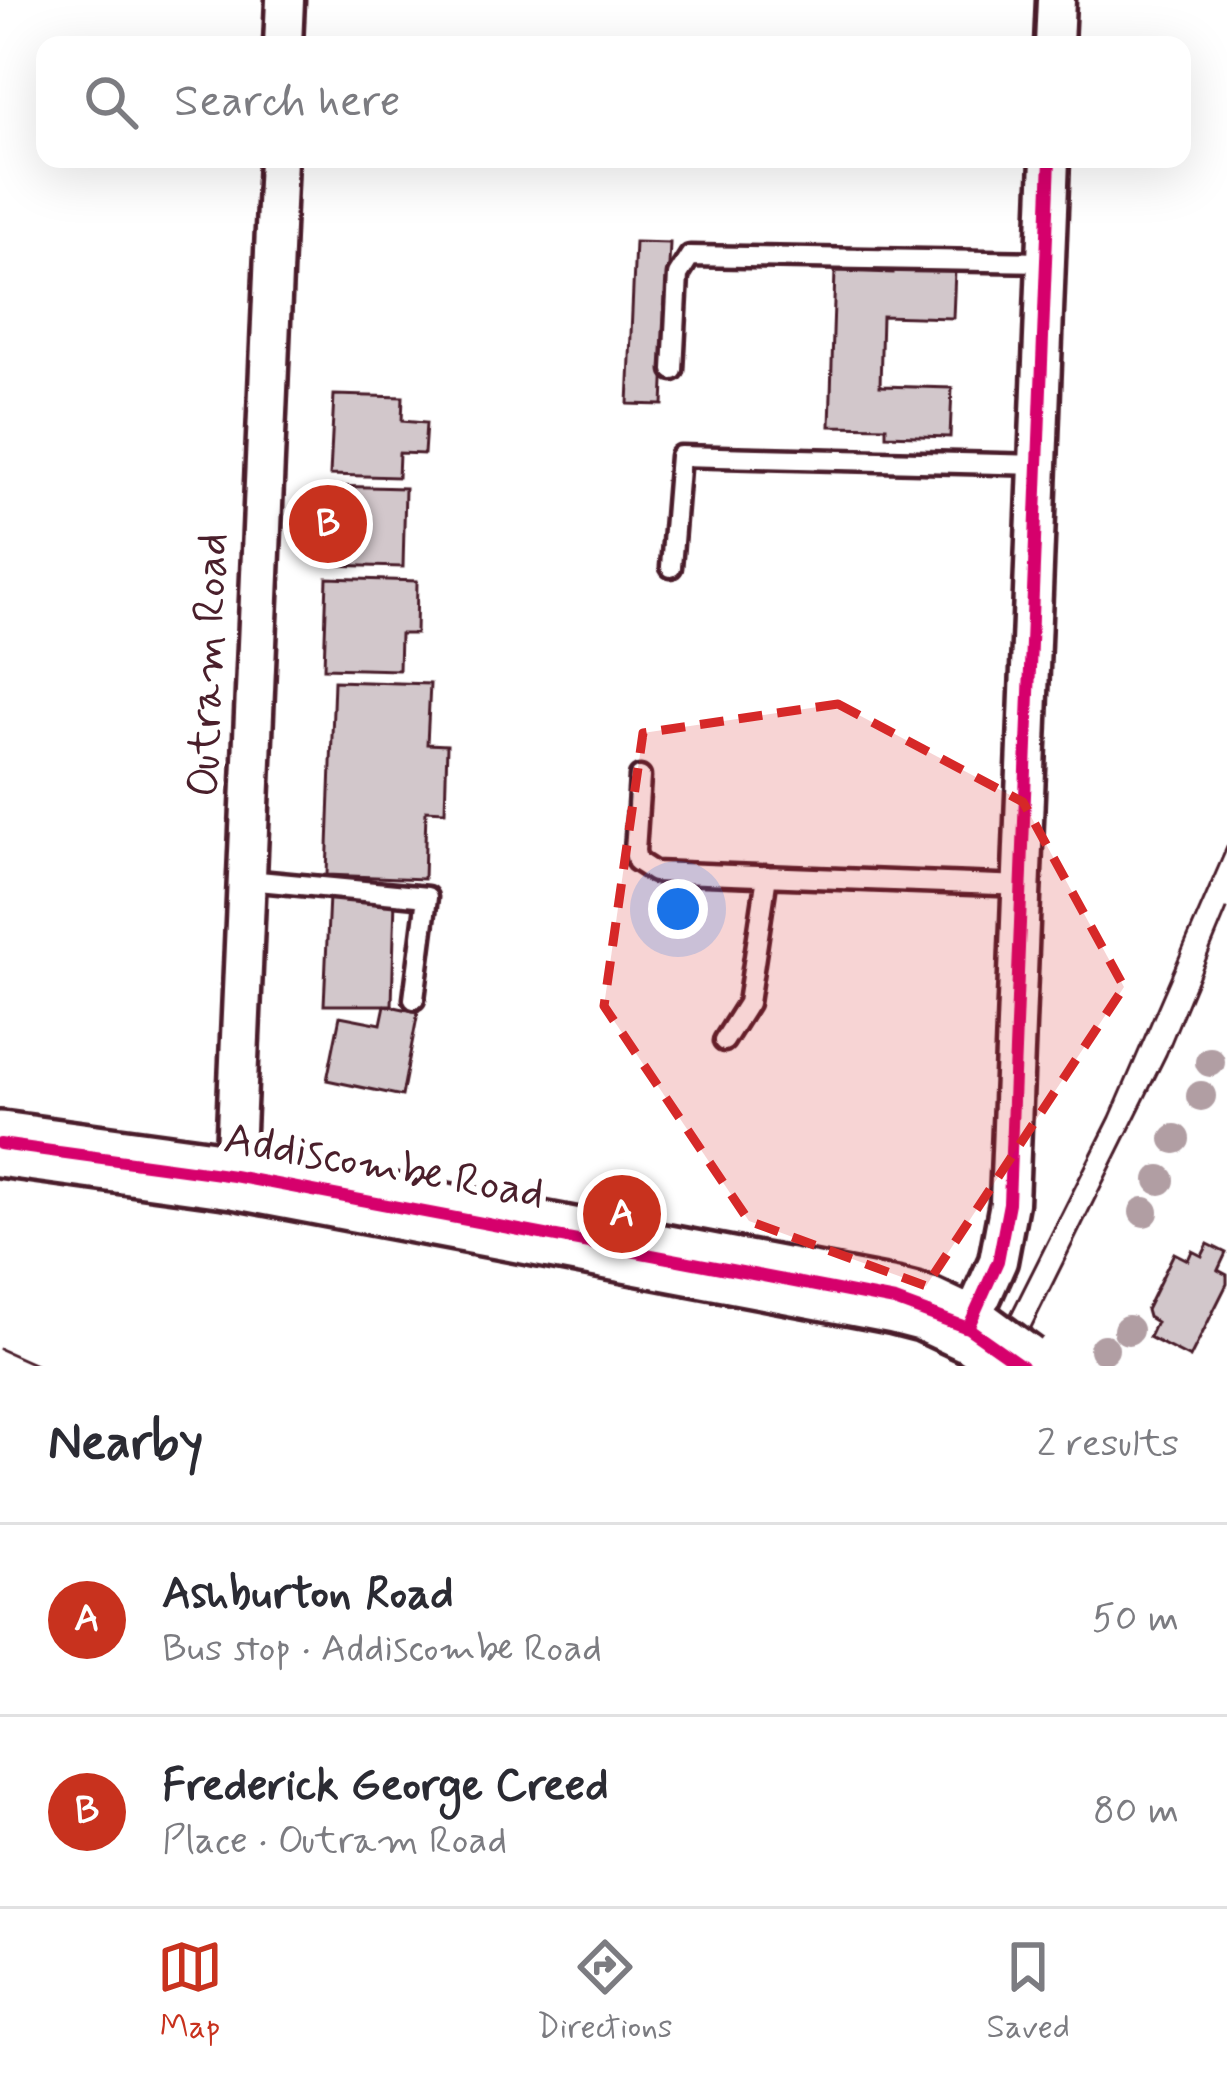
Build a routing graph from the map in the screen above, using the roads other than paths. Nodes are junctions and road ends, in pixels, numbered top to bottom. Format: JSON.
{"nodes":[{"id":1,"x":285,"y":0,"type":"edge"},
{"id":2,"x":1056,"y":0,"type":"edge"},
{"id":3,"x":283,"y":36,"type":"edge"},
{"id":4,"x":1054,"y":36,"type":"edge"},
{"id":5,"x":278,"y":168,"type":"edge"},
{"id":6,"x":1050,"y":168,"type":"edge"},
{"id":7,"x":1046,"y":262,"type":"junction"},
{"id":8,"x":673,"y":370,"type":"dead end"},
{"id":9,"x":1039,"y":465,"type":"junction"},
{"id":10,"x":671,"y":567,"type":"dead end"},
{"id":11,"x":640,"y":778,"type":"dead end"},
{"id":12,"x":767,"y":876,"type":"junction"},
{"id":13,"x":248,"y":880,"type":"junction"},
{"id":14,"x":1024,"y":886,"type":"junction"},
{"id":15,"x":414,"y":999,"type":"dead end"},
{"id":16,"x":724,"y":1042,"type":"dead end"},
{"id":17,"x":0,"y":1144,"type":"edge"},
{"id":18,"x":234,"y":1176,"type":"junction"},
{"id":19,"x":989,"y":1342,"type":"edge"}],
"edges":[{"from":1,"to":3,"type":"street"},
{"from":2,"to":4,"type":"street"},
{"from":5,"to":13,"type":"street","name":"Outram Road"},
{"from":6,"to":7,"type":"street"},
{"from":7,"to":8,"type":"lane"},
{"from":7,"to":9,"type":"street"},
{"from":9,"to":10,"type":"lane"},
{"from":9,"to":14,"type":"street"},
{"from":11,"to":12,"type":"lane"},
{"from":12,"to":14,"type":"lane"},
{"from":12,"to":16,"type":"lane"},
{"from":13,"to":15,"type":"lane"},
{"from":13,"to":18,"type":"street","name":"Outram Road"},
{"from":14,"to":19,"type":"street"},
{"from":17,"to":18,"type":"highway","name":"Addiscombe Road"},
{"from":18,"to":19,"type":"highway","name":"Addiscombe Road"}]}
